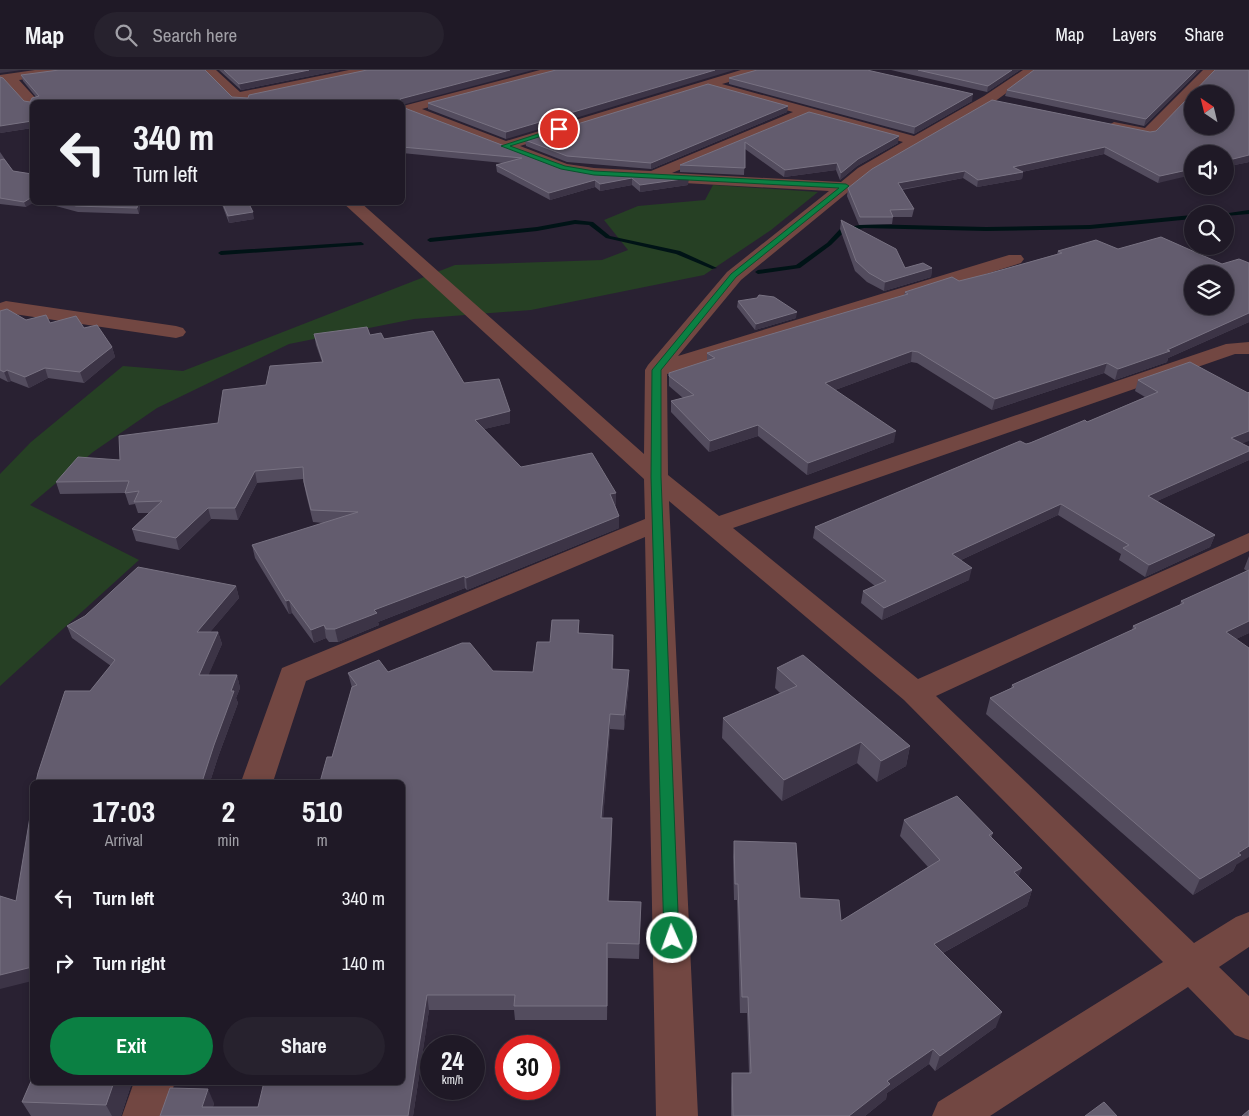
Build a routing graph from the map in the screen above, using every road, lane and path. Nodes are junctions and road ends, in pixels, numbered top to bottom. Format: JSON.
{"nodes":[{"id":1,"x":62,"y":70,"type":"edge"},
{"id":2,"x":209,"y":70,"type":"edge"},
{"id":3,"x":368,"y":70,"type":"edge"},
{"id":4,"x":555,"y":70,"type":"edge"},
{"id":5,"x":1032,"y":70,"type":"edge"},
{"id":6,"x":1210,"y":70,"type":"edge"},
{"id":7,"x":743,"y":71,"type":"edge"},
{"id":8,"x":5,"y":79,"type":"edge"},
{"id":9,"x":707,"y":84,"type":"junction"},
{"id":10,"x":239,"y":100,"type":"edge"},
{"id":11,"x":30,"y":101,"type":"edge"},
{"id":12,"x":807,"y":111,"type":"junction"},
{"id":13,"x":1101,"y":123,"type":"edge"},
{"id":14,"x":916,"y":141,"type":"junction"},
{"id":15,"x":504,"y":146,"type":"junction"},
{"id":16,"x":652,"y":175,"type":"junction"},
{"id":17,"x":846,"y":186,"type":"junction"},
{"id":18,"x":353,"y":205,"type":"edge"},
{"id":19,"x":1015,"y":259,"type":"dead end"},
{"id":20,"x":0,"y":310,"type":"edge"},
{"id":21,"x":176,"y":332,"type":"dead end"},
{"id":22,"x":1244,"y":350,"type":"edge"},
{"id":23,"x":656,"y":370,"type":"junction"},
{"id":24,"x":656,"y":477,"type":"junction"},
{"id":25,"x":659,"y":522,"type":"junction"},
{"id":26,"x":715,"y":526,"type":"junction"},
{"id":27,"x":1249,"y":540,"type":"edge"},
{"id":28,"x":915,"y":692,"type":"junction"},
{"id":29,"x":258,"y":780,"type":"edge"},
{"id":30,"x":1249,"y":928,"type":"edge"},
{"id":31,"x":1190,"y":966,"type":"junction"},
{"id":32,"x":1249,"y":1022,"type":"edge"},
{"id":33,"x":154,"y":1085,"type":"edge"},
{"id":34,"x":143,"y":1116,"type":"edge"},
{"id":35,"x":677,"y":1116,"type":"edge"},
{"id":36,"x":953,"y":1116,"type":"edge"}],
"edges":[{"from":1,"to":8,"type":"street"},
{"from":2,"to":10,"type":"street"},
{"from":3,"to":10,"type":"street"},
{"from":4,"to":15,"type":"street"},
{"from":5,"to":14,"type":"street"},
{"from":6,"to":13,"type":"street"},
{"from":7,"to":9,"type":"street"},
{"from":8,"to":11,"type":"street"},
{"from":9,"to":12,"type":"street"},
{"from":9,"to":15,"type":"street"},
{"from":12,"to":14,"type":"street"},
{"from":12,"to":16,"type":"street"},
{"from":14,"to":17,"type":"street"},
{"from":15,"to":16,"type":"street"},
{"from":16,"to":17,"type":"street"},
{"from":17,"to":23,"type":"street"},
{"from":18,"to":24,"type":"street"},
{"from":19,"to":23,"type":"street"},
{"from":20,"to":21,"type":"street"},
{"from":22,"to":26,"type":"street"},
{"from":23,"to":24,"type":"street"},
{"from":24,"to":25,"type":"street"},
{"from":24,"to":26,"type":"street"},
{"from":25,"to":29,"type":"street"},
{"from":25,"to":35,"type":"street"},
{"from":26,"to":28,"type":"street"},
{"from":27,"to":28,"type":"street"},
{"from":28,"to":31,"type":"street"},
{"from":30,"to":31,"type":"street"},
{"from":31,"to":32,"type":"street"},
{"from":31,"to":36,"type":"street"},
{"from":33,"to":34,"type":"street"}]}
